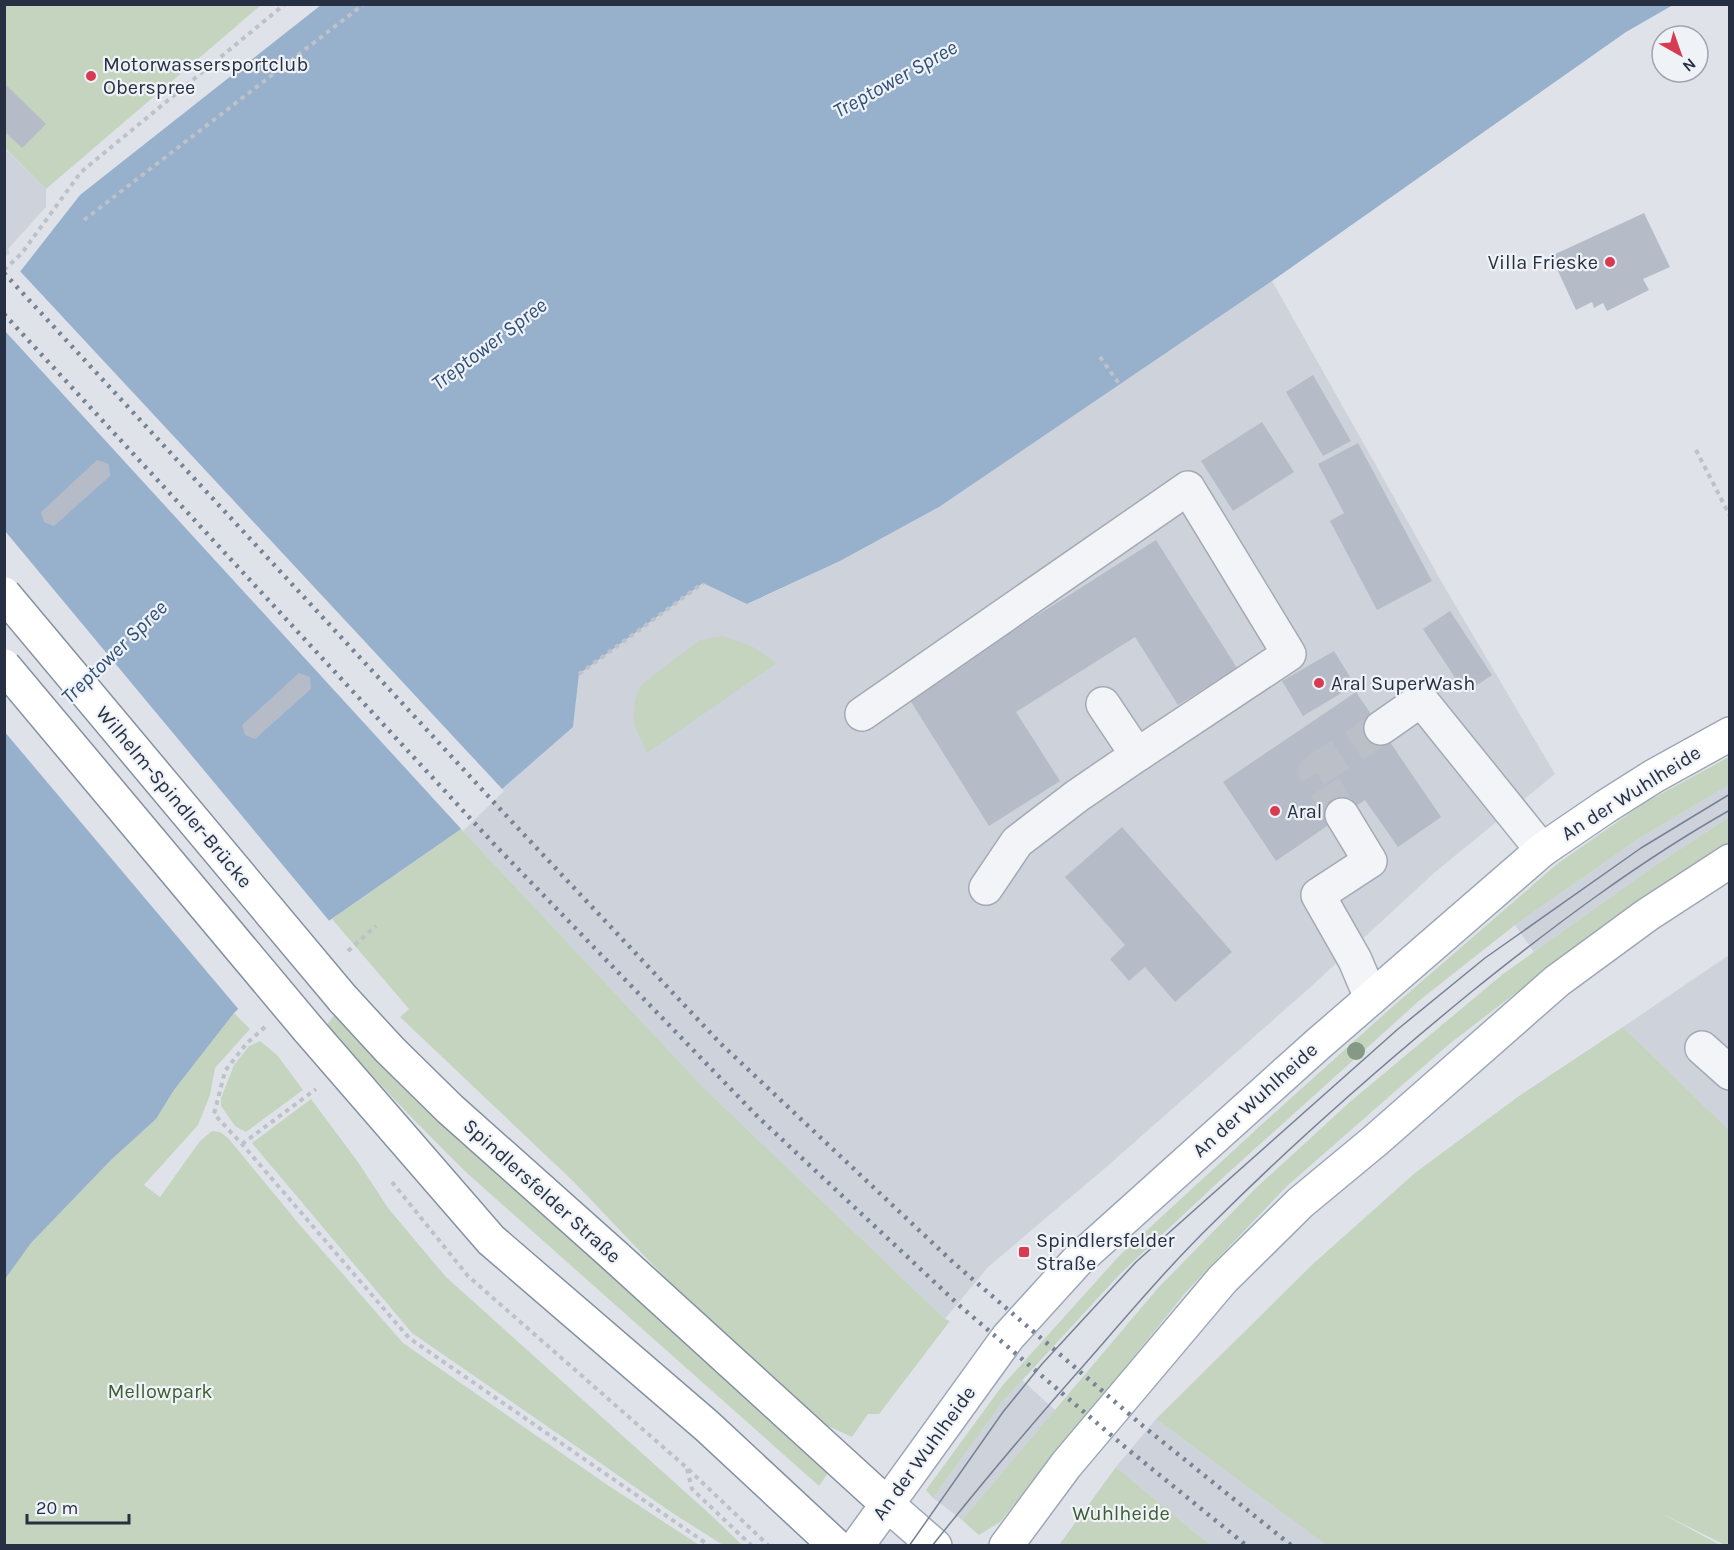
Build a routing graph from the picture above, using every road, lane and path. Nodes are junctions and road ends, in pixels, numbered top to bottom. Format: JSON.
{"nodes":[{"id":1,"x":285,"y":4,"type":"edge"},
{"id":2,"x":364,"y":4,"type":"edge"},
{"id":3,"x":84,"y":220,"type":"dead end"},
{"id":4,"x":4,"y":270,"type":"edge"},
{"id":5,"x":1100,"y":357,"type":"dead end"},
{"id":6,"x":1120,"y":385,"type":"dead end"},
{"id":7,"x":1696,"y":450,"type":"dead end"},
{"id":8,"x":1730,"y":516,"type":"edge"},
{"id":9,"x":703,"y":583,"type":"dead end"},
{"id":10,"x":4,"y":594,"type":"edge"},
{"id":11,"x":4,"y":666,"type":"edge"},
{"id":12,"x":579,"y":674,"type":"dead end"},
{"id":13,"x":1103,"y":704,"type":"dead end"},
{"id":14,"x":862,"y":714,"type":"dead end"},
{"id":15,"x":1381,"y":728,"type":"tunnel mouth"},
{"id":16,"x":1730,"y":734,"type":"edge"},
{"id":17,"x":1137,"y":755,"type":"junction"},
{"id":18,"x":1342,"y":815,"type":"tunnel mouth"},
{"id":19,"x":1542,"y":850,"type":"junction"},
{"id":20,"x":1730,"y":861,"type":"edge"},
{"id":21,"x":986,"y":888,"type":"dead end"},
{"id":22,"x":1371,"y":998,"type":"junction"},
{"id":23,"x":343,"y":999,"type":"joint"},
{"id":24,"x":267,"y":1025,"type":"dead end"},
{"id":25,"x":1702,"y":1048,"type":"dead end"},
{"id":26,"x":1730,"y":1073,"type":"edge"},
{"id":27,"x":319,"y":1086,"type":"dead end"},
{"id":28,"x":242,"y":1144,"type":"junction"},
{"id":29,"x":887,"y":1504,"type":"junction"},
{"id":30,"x":710,"y":1545,"type":"edge"},
{"id":31,"x":752,"y":1545,"type":"edge"},
{"id":32,"x":769,"y":1545,"type":"edge"},
{"id":33,"x":836,"y":1545,"type":"edge"},
{"id":34,"x":857,"y":1545,"type":"edge"},
{"id":35,"x":935,"y":1545,"type":"edge"},
{"id":36,"x":1006,"y":1545,"type":"edge"}],
"edges":[{"from":1,"to":4,"type":"path"},
{"from":2,"to":3,"type":"path"},
{"from":5,"to":6,"type":"path"},
{"from":7,"to":8,"type":"path"},
{"from":9,"to":12,"type":"path"},
{"from":10,"to":23,"type":"main road","name":"Wilhelm-Spindler-Brücke","bridge":true},
{"from":11,"to":33,"type":"main road","bridge":true},
{"from":13,"to":17,"type":"lane"},
{"from":14,"to":17,"type":"lane"},
{"from":15,"to":19,"type":"lane"},
{"from":16,"to":19,"type":"main road","name":"An der Wuhlheide"},
{"from":17,"to":21,"type":"lane"},
{"from":18,"to":22,"type":"lane"},
{"from":19,"to":22,"type":"main road","name":"An der Wuhlheide"},
{"from":20,"to":36,"type":"main road"},
{"from":22,"to":29,"type":"main road","name":"An der Wuhlheide"},
{"from":23,"to":29,"type":"main road","name":"Spindlersfelder Straße"},
{"from":24,"to":28,"type":"path"},
{"from":25,"to":26,"type":"lane"},
{"from":27,"to":28,"type":"path"},
{"from":28,"to":30,"type":"path"},
{"from":29,"to":34,"type":"main road","name":"An der Wuhlheide"},
{"from":29,"to":35,"type":"main road","name":"Spindlersfelder Straße"},
{"from":31,"to":32,"type":"path"}]}
